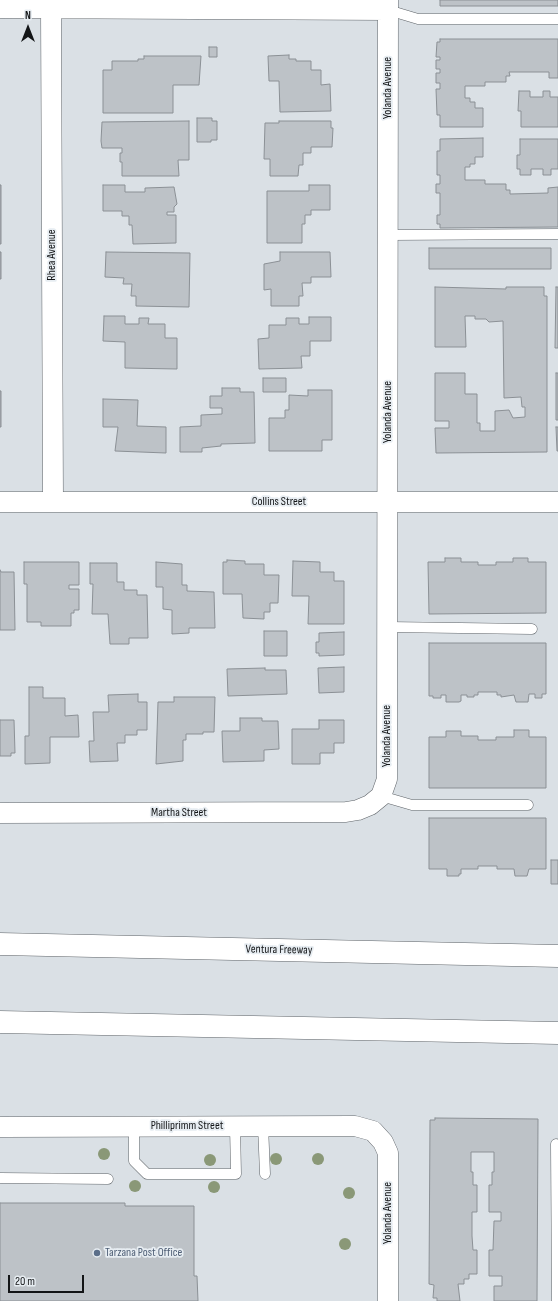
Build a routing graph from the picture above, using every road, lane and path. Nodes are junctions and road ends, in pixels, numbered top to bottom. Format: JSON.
{"nodes":[{"id":1,"x":388,"y":5,"type":"edge"},
{"id":2,"x":0,"y":8,"type":"edge"},
{"id":3,"x":51,"y":8,"type":"junction"},
{"id":4,"x":558,"y":18,"type":"edge"},
{"id":5,"x":558,"y":234,"type":"edge"},
{"id":6,"x":388,"y":235,"type":"junction"},
{"id":7,"x":0,"y":502,"type":"edge"},
{"id":8,"x":54,"y":502,"type":"junction"},
{"id":9,"x":388,"y":502,"type":"junction"},
{"id":10,"x":558,"y":502,"type":"edge"},
{"id":11,"x":388,"y":628,"type":"junction"},
{"id":12,"x":532,"y":629,"type":"dead end"},
{"id":13,"x":381,"y":796,"type":"junction"},
{"id":14,"x":528,"y":805,"type":"dead end"},
{"id":15,"x":0,"y":813,"type":"edge"},
{"id":16,"x":0,"y":944,"type":"edge"},
{"id":17,"x":558,"y":956,"type":"edge"},
{"id":18,"x":0,"y":1022,"type":"edge"},
{"id":19,"x":558,"y":1033,"type":"edge"},
{"id":20,"x":263,"y":1125,"type":"junction"},
{"id":21,"x":134,"y":1126,"type":"junction"},
{"id":22,"x":234,"y":1126,"type":"junction"},
{"id":23,"x":0,"y":1127,"type":"edge"},
{"id":24,"x":373,"y":1131,"type":"joint"},
{"id":25,"x":556,"y":1144,"type":"dead end"},
{"id":26,"x":265,"y":1174,"type":"dead end"},
{"id":27,"x":0,"y":1178,"type":"edge"},
{"id":28,"x":108,"y":1180,"type":"dead end"},
{"id":29,"x":388,"y":1301,"type":"edge"},
{"id":30,"x":557,"y":1301,"type":"edge"}],
"edges":[{"from":1,"to":3,"type":"street"},
{"from":1,"to":4,"type":"lane"},
{"from":1,"to":6,"type":"street","name":"Yolanda Avenue"},
{"from":2,"to":3,"type":"street"},
{"from":3,"to":8,"type":"street","name":"Rhea Avenue"},
{"from":5,"to":6,"type":"lane"},
{"from":6,"to":9,"type":"street","name":"Yolanda Avenue"},
{"from":7,"to":8,"type":"street","name":"Collins Street"},
{"from":8,"to":9,"type":"street","name":"Collins Street"},
{"from":9,"to":10,"type":"street","name":"Collins Street"},
{"from":9,"to":11,"type":"street","name":"Yolanda Avenue"},
{"from":11,"to":12,"type":"lane"},
{"from":11,"to":13,"type":"street","name":"Yolanda Avenue"},
{"from":13,"to":14,"type":"lane"},
{"from":13,"to":15,"type":"street","name":"Martha Street"},
{"from":16,"to":17,"type":"highway","name":"Ventura Freeway"},
{"from":18,"to":19,"type":"highway"},
{"from":20,"to":22,"type":"street","name":"Philliprimm Street"},
{"from":20,"to":24,"type":"street","name":"Philliprimm Street"},
{"from":20,"to":26,"type":"lane"},
{"from":21,"to":22,"type":"street","name":"Philliprimm Street"},
{"from":21,"to":22,"type":"lane"},
{"from":21,"to":23,"type":"street","name":"Philliprimm Street"},
{"from":24,"to":29,"type":"street","name":"Yolanda Avenue"},
{"from":25,"to":30,"type":"lane"},
{"from":27,"to":28,"type":"lane"}]}
